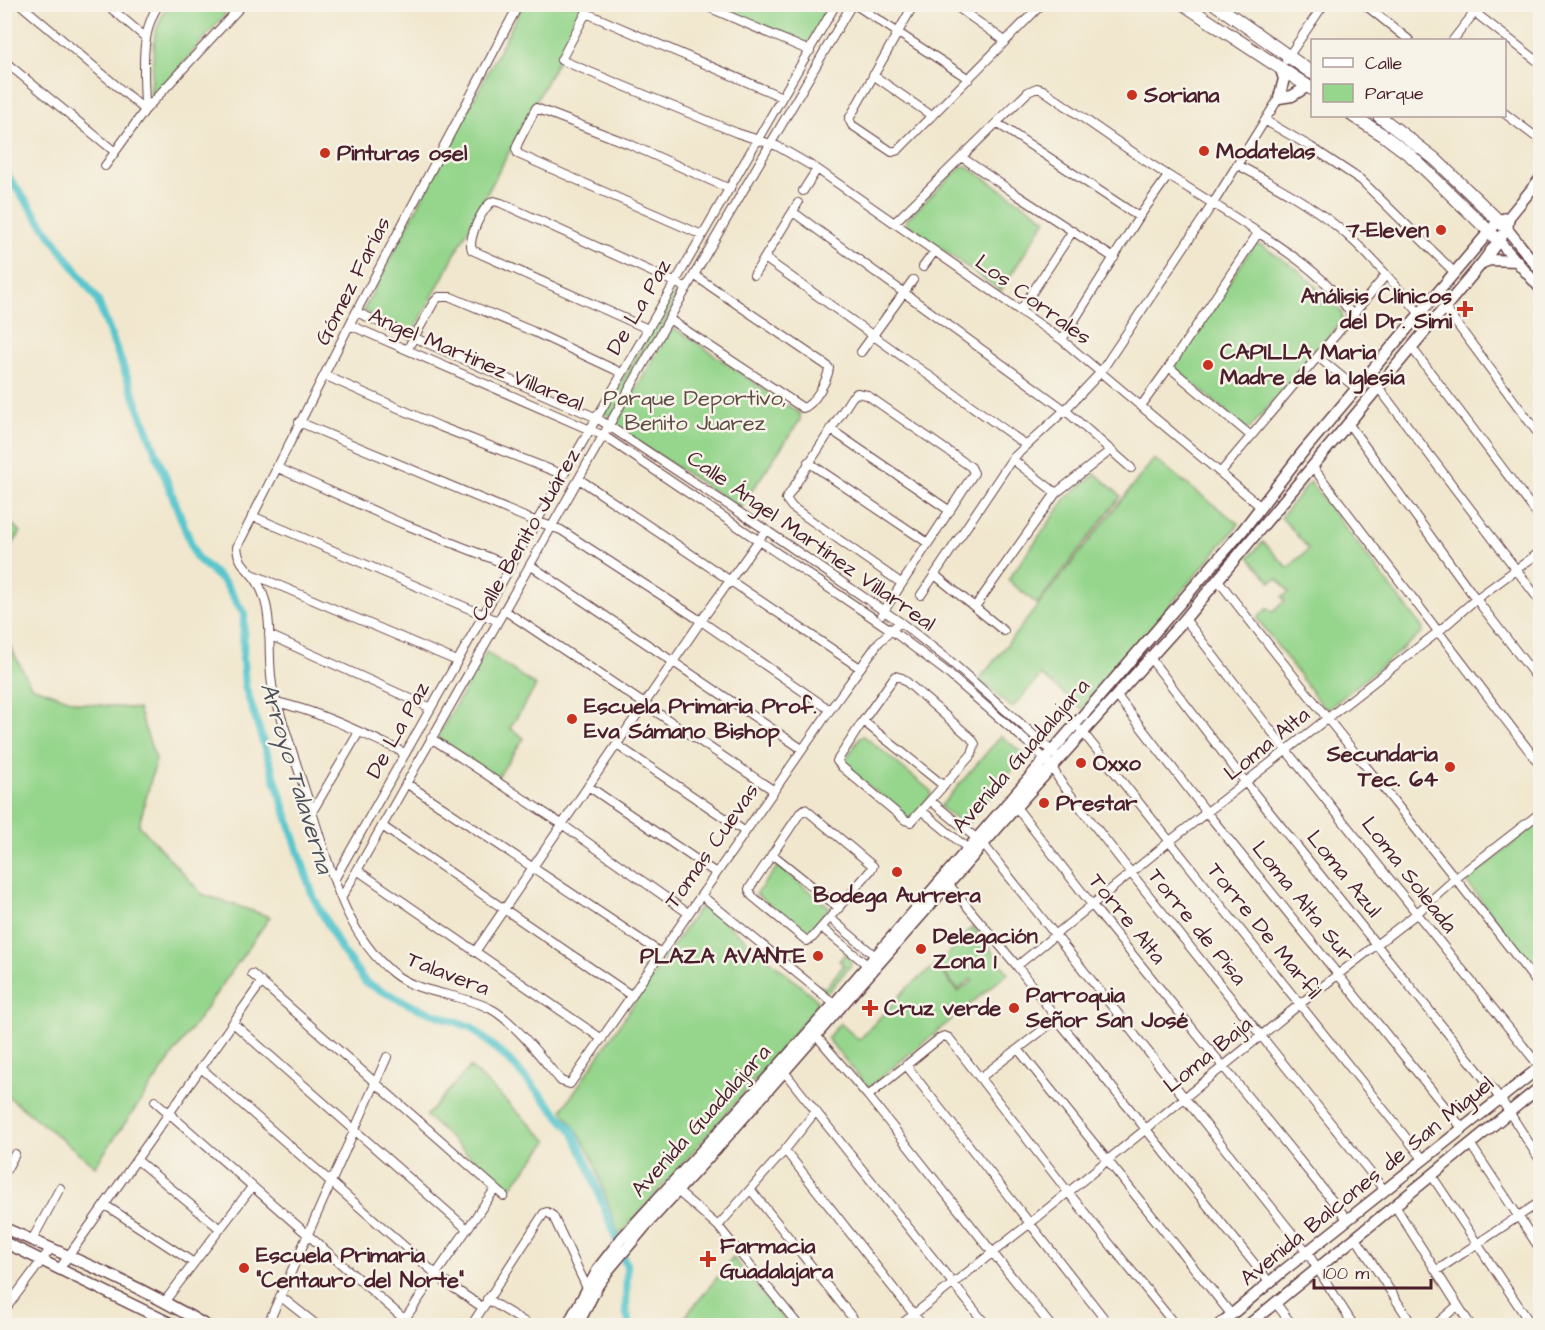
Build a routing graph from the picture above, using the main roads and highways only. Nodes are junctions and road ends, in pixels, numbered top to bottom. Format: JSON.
{"nodes":[{"id":1,"x":1183,"y":4,"type":"edge"},
{"id":2,"x":1210,"y":4,"type":"edge"},
{"id":3,"x":1219,"y":7,"type":"edge"},
{"id":4,"x":1280,"y":67,"type":"junction"},
{"id":5,"x":1311,"y":72,"type":"edge"},
{"id":6,"x":1310,"y":88,"type":"edge"},
{"id":7,"x":1354,"y":117,"type":"edge"},
{"id":8,"x":1387,"y":118,"type":"edge"},
{"id":9,"x":1540,"y":179,"type":"edge"},
{"id":10,"x":1505,"y":222,"type":"junction"},
{"id":11,"x":1488,"y":231,"type":"junction"},
{"id":12,"x":1498,"y":240,"type":"junction"},
{"id":13,"x":1518,"y":261,"type":"junction"},
{"id":14,"x":1482,"y":263,"type":"junction"},
{"id":15,"x":1540,"y":270,"type":"edge"},
{"id":16,"x":1540,"y":288,"type":"edge"},
{"id":17,"x":1052,"y":759,"type":"junction"},
{"id":18,"x":980,"y":842,"type":"junction"},
{"id":19,"x":946,"y":880,"type":"junction"},
{"id":20,"x":877,"y":956,"type":"junction"},
{"id":21,"x":837,"y":1007,"type":"junction"},
{"id":22,"x":1540,"y":1067,"type":"edge"},
{"id":23,"x":1540,"y":1088,"type":"edge"},
{"id":24,"x":674,"y":1188,"type":"junction"},
{"id":25,"x":4,"y":1228,"type":"edge"},
{"id":26,"x":4,"y":1242,"type":"edge"},
{"id":27,"x":177,"y":1326,"type":"edge"},
{"id":28,"x":207,"y":1326,"type":"edge"},
{"id":29,"x":567,"y":1326,"type":"edge"},
{"id":30,"x":577,"y":1326,"type":"edge"},
{"id":31,"x":1218,"y":1326,"type":"edge"},
{"id":32,"x":1247,"y":1326,"type":"edge"}],
"edges":[{"from":1,"to":4,"type":"main road"},
{"from":2,"to":3,"type":"main road"},
{"from":3,"to":5,"type":"main road"},
{"from":4,"to":6,"type":"main road"},
{"from":4,"to":6,"type":"main road"},
{"from":7,"to":11,"type":"main road"},
{"from":8,"to":10,"type":"main road"},
{"from":9,"to":10,"type":"main road","name":"Avenida Guadalajara"},
{"from":10,"to":11,"type":"main road","name":"Avenida Guadalajara"},
{"from":10,"to":12,"type":"main road","name":"Avenida Guadalajara"},
{"from":10,"to":15,"type":"main road"},
{"from":11,"to":12,"type":"main road"},
{"from":11,"to":17,"type":"main road","name":"Avenida Guadalajara"},
{"from":12,"to":13,"type":"main road"},
{"from":12,"to":14,"type":"main road","name":"Avenida Guadalajara"},
{"from":13,"to":14,"type":"main road"},
{"from":13,"to":16,"type":"main road"},
{"from":14,"to":17,"type":"main road","name":"Avenida Guadalajara"},
{"from":17,"to":18,"type":"main road","name":"Avenida Guadalajara"},
{"from":17,"to":18,"type":"main road","name":"Avenida Guadalajara"},
{"from":18,"to":19,"type":"main road","name":"Avenida Guadalajara"},
{"from":18,"to":19,"type":"main road","name":"Avenida Guadalajara"},
{"from":19,"to":20,"type":"main road","name":"Avenida Guadalajara"},
{"from":20,"to":21,"type":"main road","name":"Avenida Guadalajara"},
{"from":20,"to":21,"type":"main road","name":"Avenida Guadalajara"},
{"from":21,"to":24,"type":"main road","name":"Avenida Guadalajara"},
{"from":22,"to":31,"type":"main road","name":"Avenida Balcones de San Miguel"},
{"from":23,"to":32,"type":"main road","name":"Avenida Balcones de San Miguel"},
{"from":24,"to":29,"type":"main road","name":"Avenida Guadalajara"},
{"from":24,"to":30,"type":"main road","name":"Avenida Guadalajara"},
{"from":25,"to":28,"type":"main road"},
{"from":26,"to":27,"type":"main road"}]}
